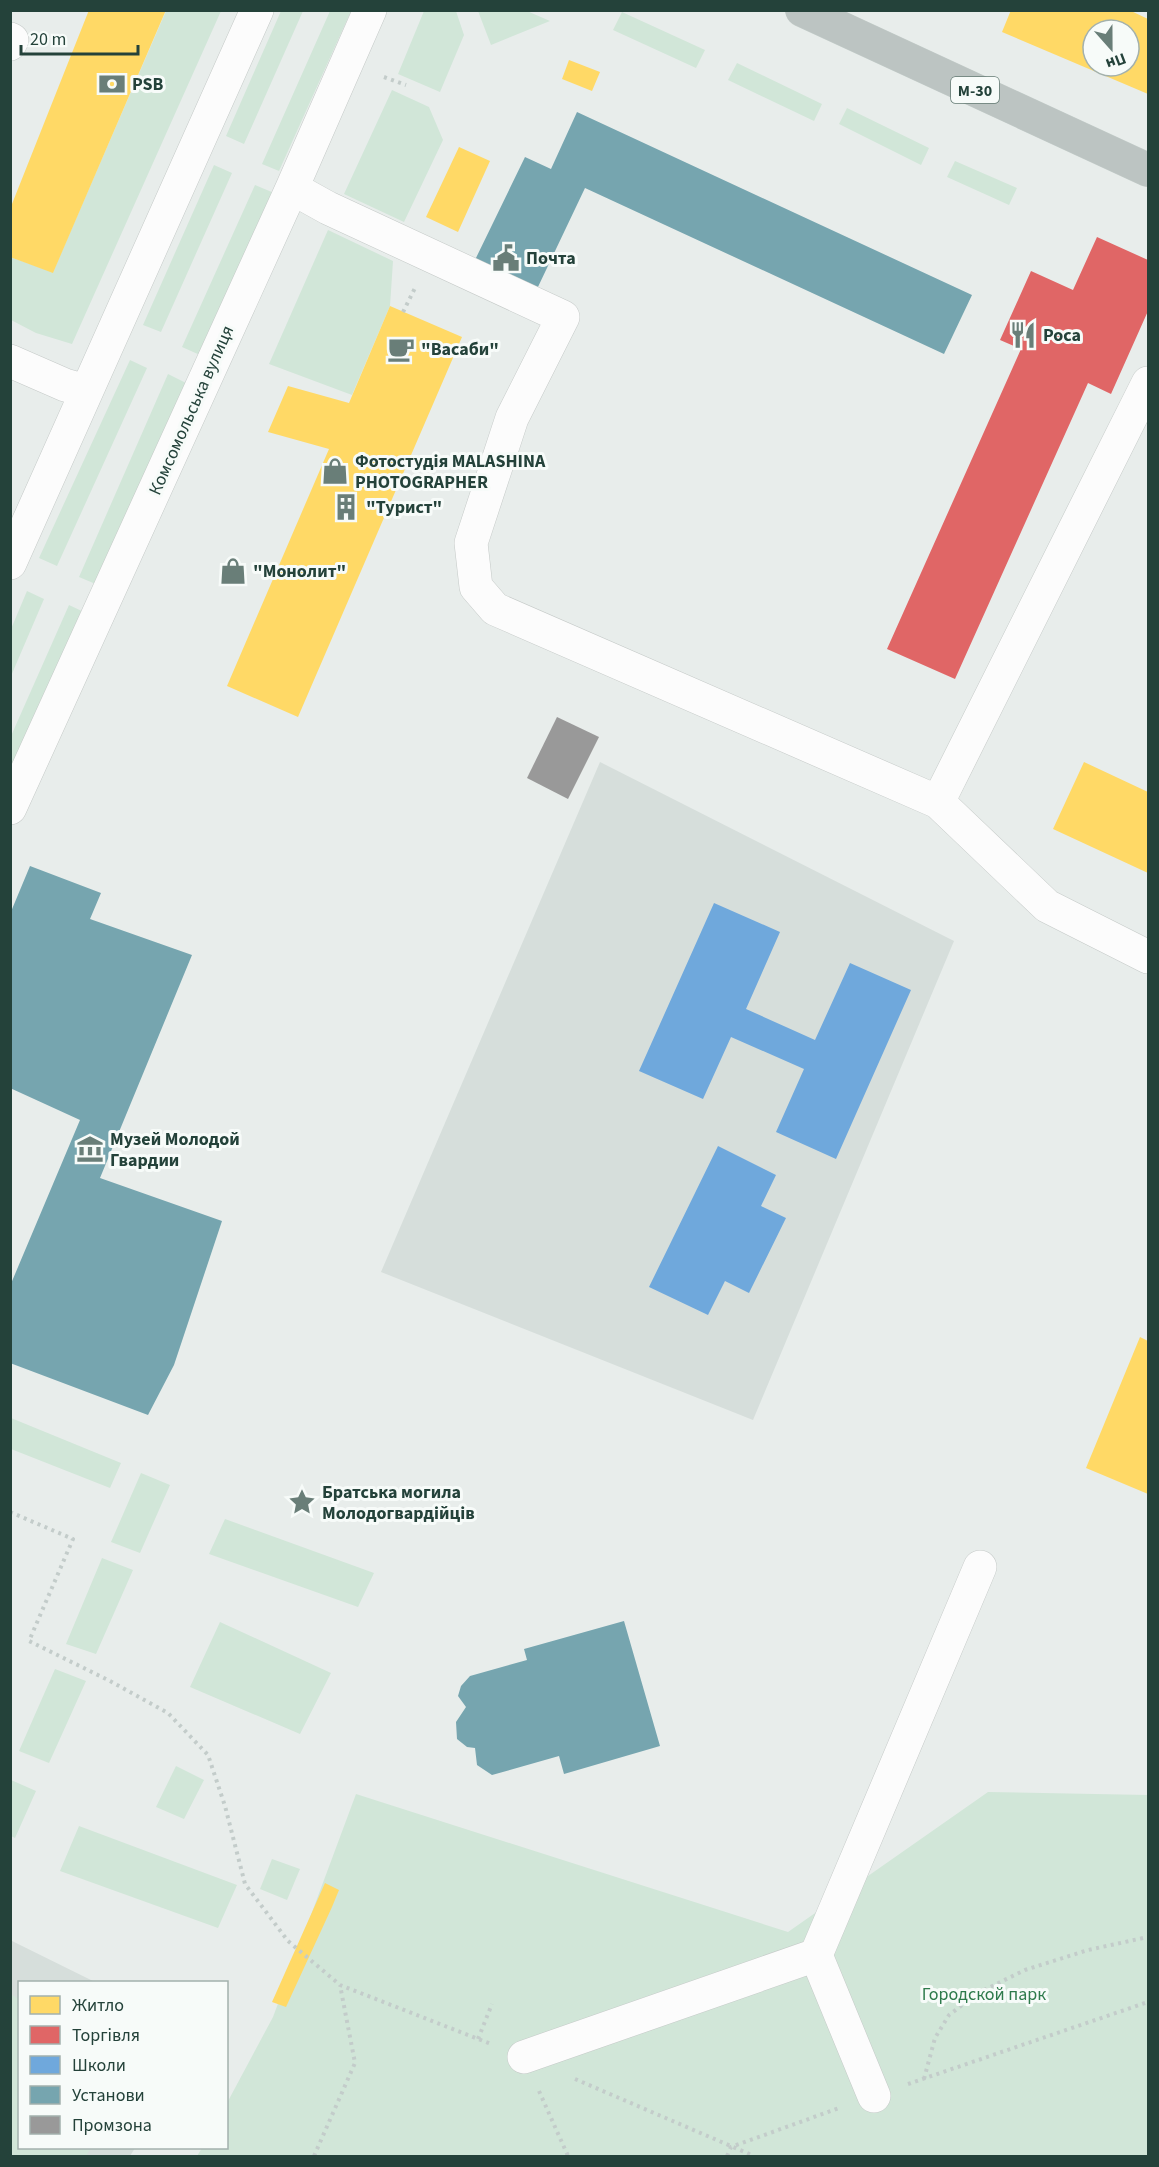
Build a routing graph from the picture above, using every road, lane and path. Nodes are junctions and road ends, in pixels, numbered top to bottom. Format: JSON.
{"nodes":[{"id":1,"x":257,"y":10,"type":"edge"},
{"id":2,"x":370,"y":10,"type":"edge"},
{"id":3,"x":802,"y":10,"type":"edge"},
{"id":4,"x":10,"y":39,"type":"edge"},
{"id":5,"x":10,"y":44,"type":"edge"},
{"id":6,"x":384,"y":77,"type":"dead end"},
{"id":7,"x":406,"y":85,"type":"dead end"},
{"id":8,"x":1149,"y":170,"type":"edge"},
{"id":9,"x":292,"y":188,"type":"junction"},
{"id":10,"x":10,"y":361,"type":"edge"},
{"id":11,"x":1149,"y":383,"type":"edge"},
{"id":12,"x":86,"y":391,"type":"junction"},
{"id":13,"x":10,"y":563,"type":"edge"},
{"id":14,"x":15,"y":796,"type":"edge"},
{"id":15,"x":938,"y":802,"type":"junction"},
{"id":16,"x":1149,"y":957,"type":"edge"},
{"id":17,"x":10,"y":1512,"type":"edge"},
{"id":18,"x":980,"y":1567,"type":"dead end"},
{"id":19,"x":1149,"y":1936,"type":"edge"},
{"id":20,"x":816,"y":1955,"type":"junction"},
{"id":21,"x":340,"y":1985,"type":"junction"},
{"id":22,"x":1149,"y":2002,"type":"edge"},
{"id":23,"x":492,"y":2004,"type":"dead end"},
{"id":24,"x":478,"y":2039,"type":"junction"},
{"id":25,"x":524,"y":2057,"type":"junction"},
{"id":26,"x":924,"y":2079,"type":"junction"},
{"id":27,"x":874,"y":2096,"type":"junction"},
{"id":28,"x":731,"y":2147,"type":"junction"},
{"id":29,"x":314,"y":2157,"type":"edge"},
{"id":30,"x":568,"y":2157,"type":"edge"},
{"id":31,"x":727,"y":2157,"type":"edge"},
{"id":32,"x":754,"y":2157,"type":"edge"}],
"edges":[{"from":1,"to":12,"type":"street"},
{"from":2,"to":9,"type":"street","name":"Комсомольська вулиця"},
{"from":3,"to":8,"type":"highway","number":"М-30"},
{"from":4,"to":5,"type":"street"},
{"from":6,"to":7,"type":"path"},
{"from":9,"to":14,"type":"street","name":"Комсомольська вулиця"},
{"from":9,"to":15,"type":"street"},
{"from":10,"to":12,"type":"street"},
{"from":11,"to":15,"type":"street"},
{"from":12,"to":13,"type":"street"},
{"from":15,"to":16,"type":"street"},
{"from":17,"to":21,"type":"path"},
{"from":18,"to":20,"type":"street"},
{"from":19,"to":26,"type":"path"},
{"from":20,"to":25,"type":"street"},
{"from":20,"to":27,"type":"street"},
{"from":21,"to":24,"type":"path"},
{"from":21,"to":29,"type":"path"},
{"from":22,"to":26,"type":"path"},
{"from":23,"to":24,"type":"path"},
{"from":24,"to":25,"type":"path"},
{"from":25,"to":28,"type":"path"},
{"from":25,"to":30,"type":"path"},
{"from":26,"to":27,"type":"path"},
{"from":27,"to":28,"type":"path"},
{"from":28,"to":31,"type":"path"},
{"from":28,"to":32,"type":"path"}]}
